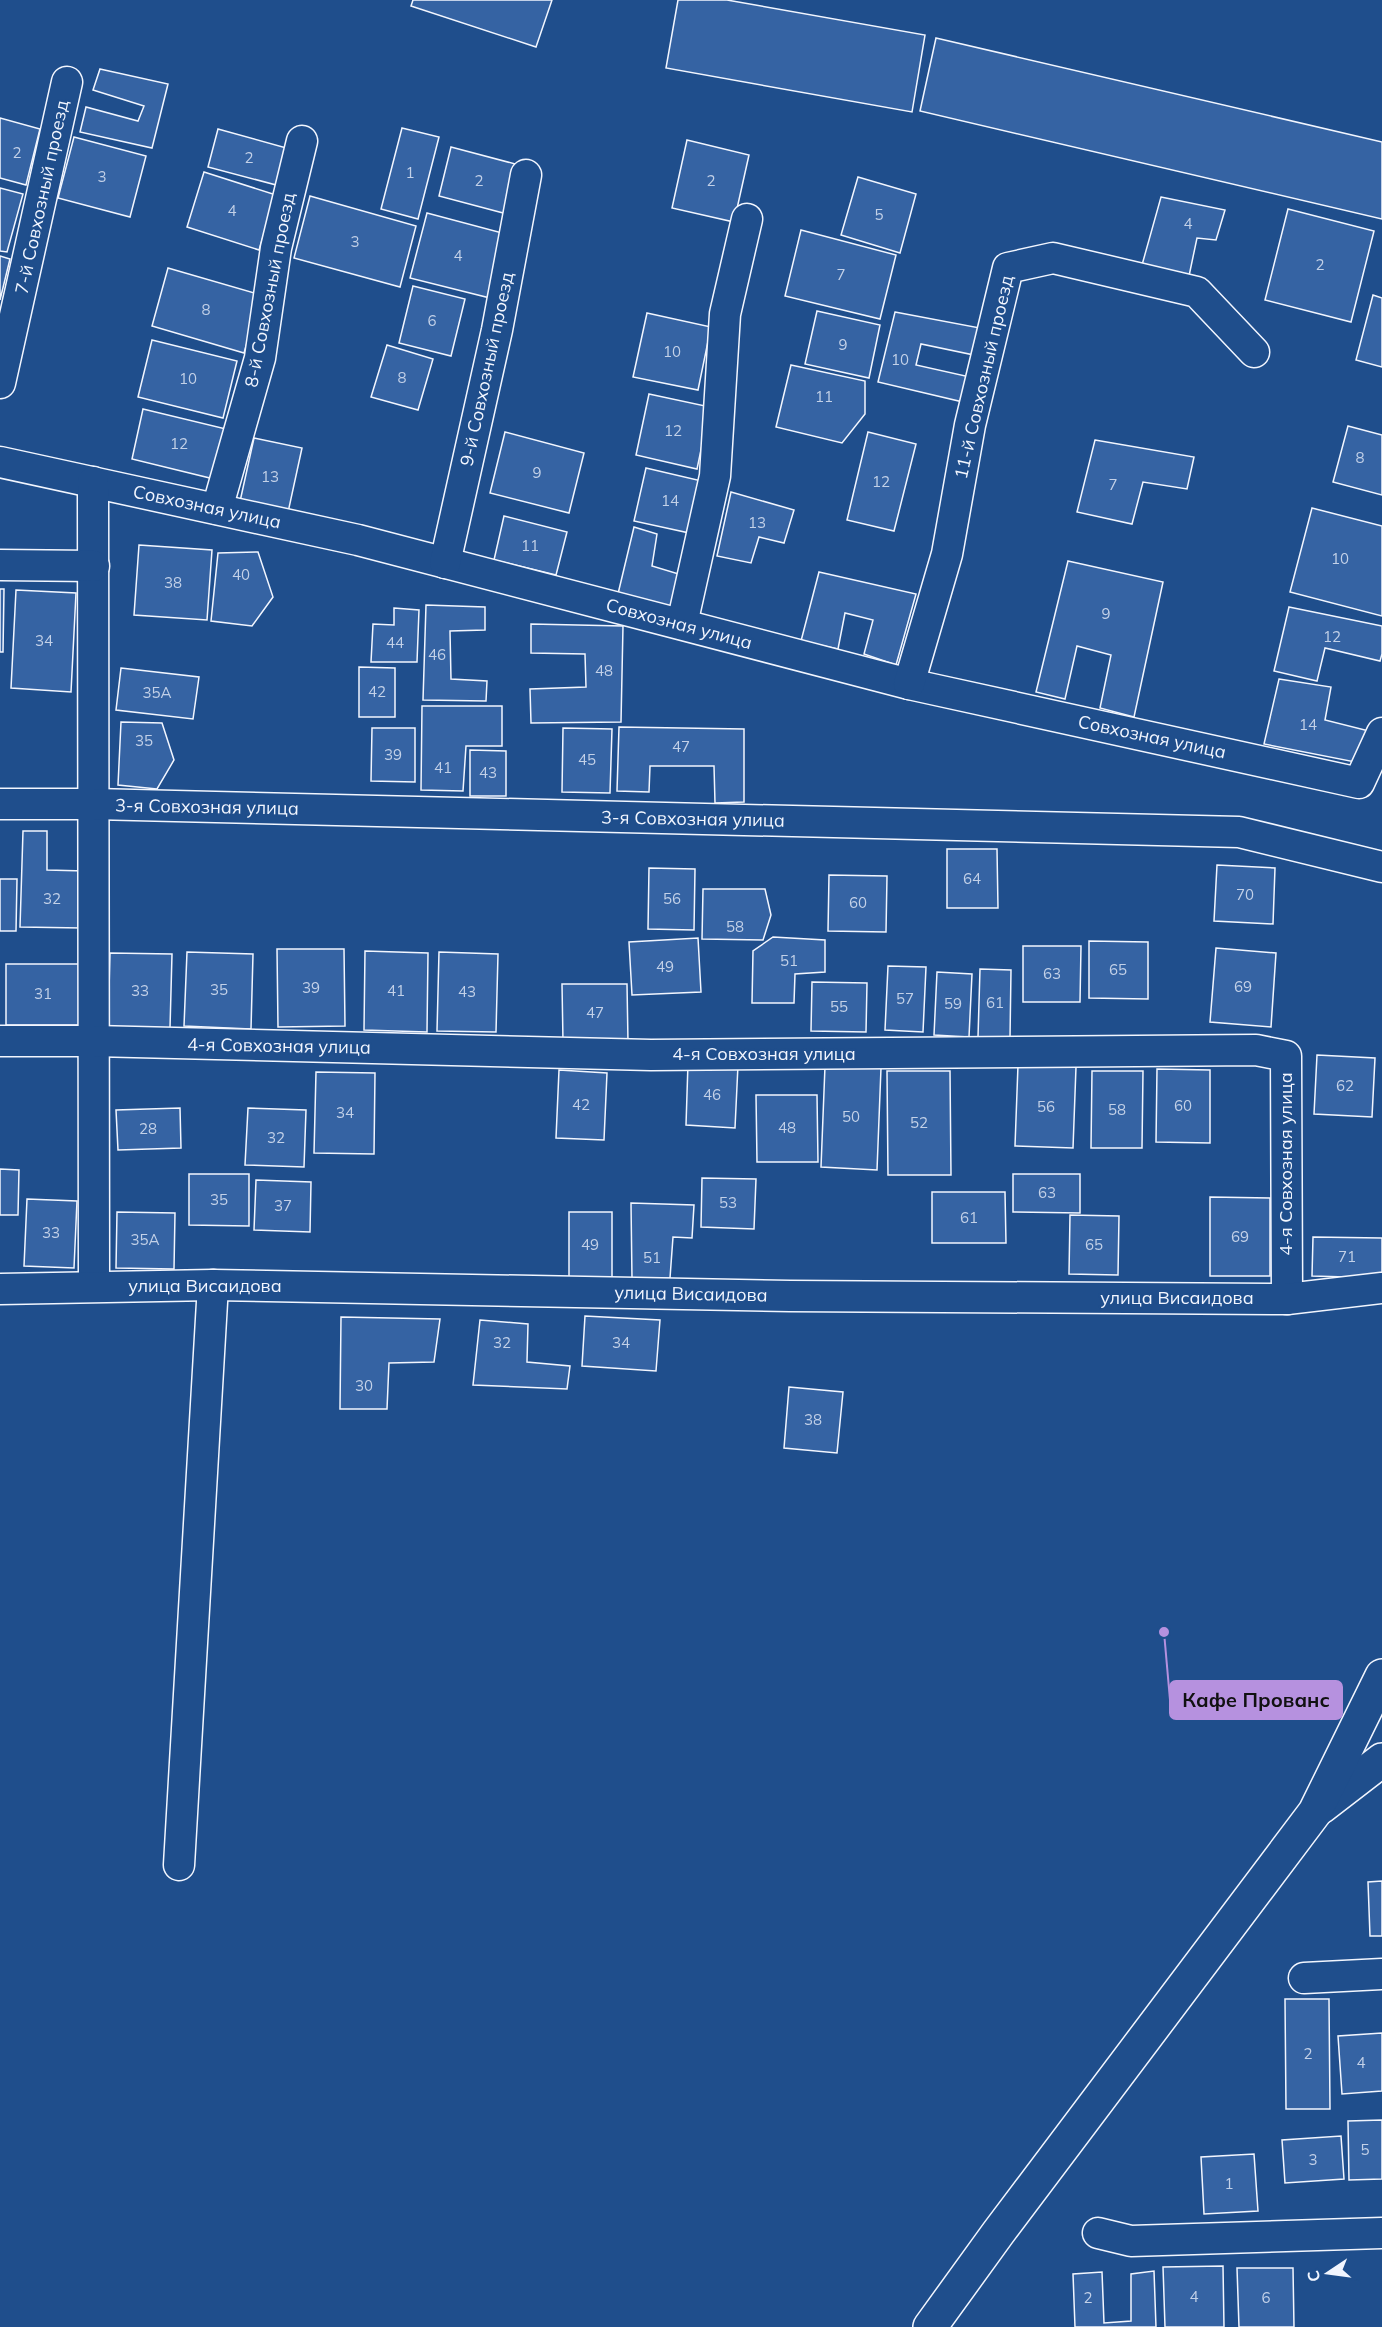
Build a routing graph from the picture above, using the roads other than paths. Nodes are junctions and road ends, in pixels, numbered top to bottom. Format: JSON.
{"nodes":[{"id":1,"x":67,"y":82,"type":"dead end"},
{"id":2,"x":302,"y":141,"type":"dead end"},
{"id":3,"x":526,"y":175,"type":"dead end"},
{"id":4,"x":747,"y":219,"type":"dead end"},
{"id":5,"x":1254,"y":352,"type":"dead end"},
{"id":6,"x":0,"y":383,"type":"edge"},
{"id":7,"x":0,"y":462,"type":"edge"},
{"id":8,"x":93,"y":482,"type":"junction"},
{"id":9,"x":217,"y":509,"type":"junction"},
{"id":10,"x":445,"y":562,"type":"junction"},
{"id":11,"x":0,"y":565,"type":"edge"},
{"id":12,"x":94,"y":566,"type":"junction"},
{"id":13,"x":682,"y":624,"type":"junction"},
{"id":14,"x":909,"y":684,"type":"junction"},
{"id":15,"x":1382,"y":733,"type":"edge"},
{"id":16,"x":0,"y":804,"type":"edge"},
{"id":17,"x":94,"y":804,"type":"junction"},
{"id":18,"x":1382,"y":867,"type":"edge"},
{"id":19,"x":0,"y":1041,"type":"edge"},
{"id":20,"x":94,"y":1041,"type":"junction"},
{"id":21,"x":213,"y":1285,"type":"junction"},
{"id":22,"x":94,"y":1286,"type":"junction"},
{"id":23,"x":1382,"y":1288,"type":"edge"},
{"id":24,"x":0,"y":1289,"type":"edge"},
{"id":25,"x":1287,"y":1299,"type":"junction"},
{"id":26,"x":1382,"y":1676,"type":"edge"},
{"id":27,"x":1382,"y":1760,"type":"edge"},
{"id":28,"x":1315,"y":1812,"type":"junction"},
{"id":29,"x":180,"y":1865,"type":"dead end"},
{"id":30,"x":1382,"y":1974,"type":"edge"},
{"id":31,"x":1304,"y":1978,"type":"dead end"},
{"id":32,"x":1098,"y":2233,"type":"dead end"},
{"id":33,"x":1382,"y":2233,"type":"edge"},
{"id":34,"x":930,"y":2327,"type":"edge"}],
"edges":[{"from":1,"to":6,"type":"street","name":"7-й Совхозный проезд"},
{"from":2,"to":9,"type":"street","name":"8-й Совхозный проезд"},
{"from":3,"to":10,"type":"street","name":"9-й Совхозный проезд"},
{"from":4,"to":13,"type":"street"},
{"from":5,"to":14,"type":"street","name":"11-й Совхозный проезд"},
{"from":7,"to":8,"type":"street","name":"Совхозная улица"},
{"from":8,"to":9,"type":"street","name":"Совхозная улица"},
{"from":8,"to":12,"type":"street"},
{"from":9,"to":10,"type":"street","name":"Совхозная улица"},
{"from":10,"to":13,"type":"street","name":"Совхозная улица"},
{"from":11,"to":12,"type":"street"},
{"from":12,"to":17,"type":"street"},
{"from":13,"to":14,"type":"street","name":"Совхозная улица"},
{"from":14,"to":15,"type":"street","name":"Совхозная улица"},
{"from":16,"to":17,"type":"street","name":"3-я Совхозная улица"},
{"from":17,"to":18,"type":"street","name":"3-я Совхозная улица"},
{"from":17,"to":20,"type":"street"},
{"from":19,"to":20,"type":"street","name":"4-я Совхозная улица"},
{"from":20,"to":22,"type":"street"},
{"from":20,"to":25,"type":"street","name":"4-я Совхозная улица"},
{"from":21,"to":22,"type":"street","name":"улица Висаидова"},
{"from":21,"to":25,"type":"street","name":"улица Висаидова"},
{"from":21,"to":29,"type":"street"},
{"from":22,"to":24,"type":"street","name":"улица Висаидова"},
{"from":23,"to":25,"type":"street","name":"улица Висаидова"},
{"from":26,"to":28,"type":"main road"},
{"from":27,"to":28,"type":"main road"},
{"from":28,"to":34,"type":"main road"},
{"from":30,"to":31,"type":"street"},
{"from":32,"to":33,"type":"street"}]}
